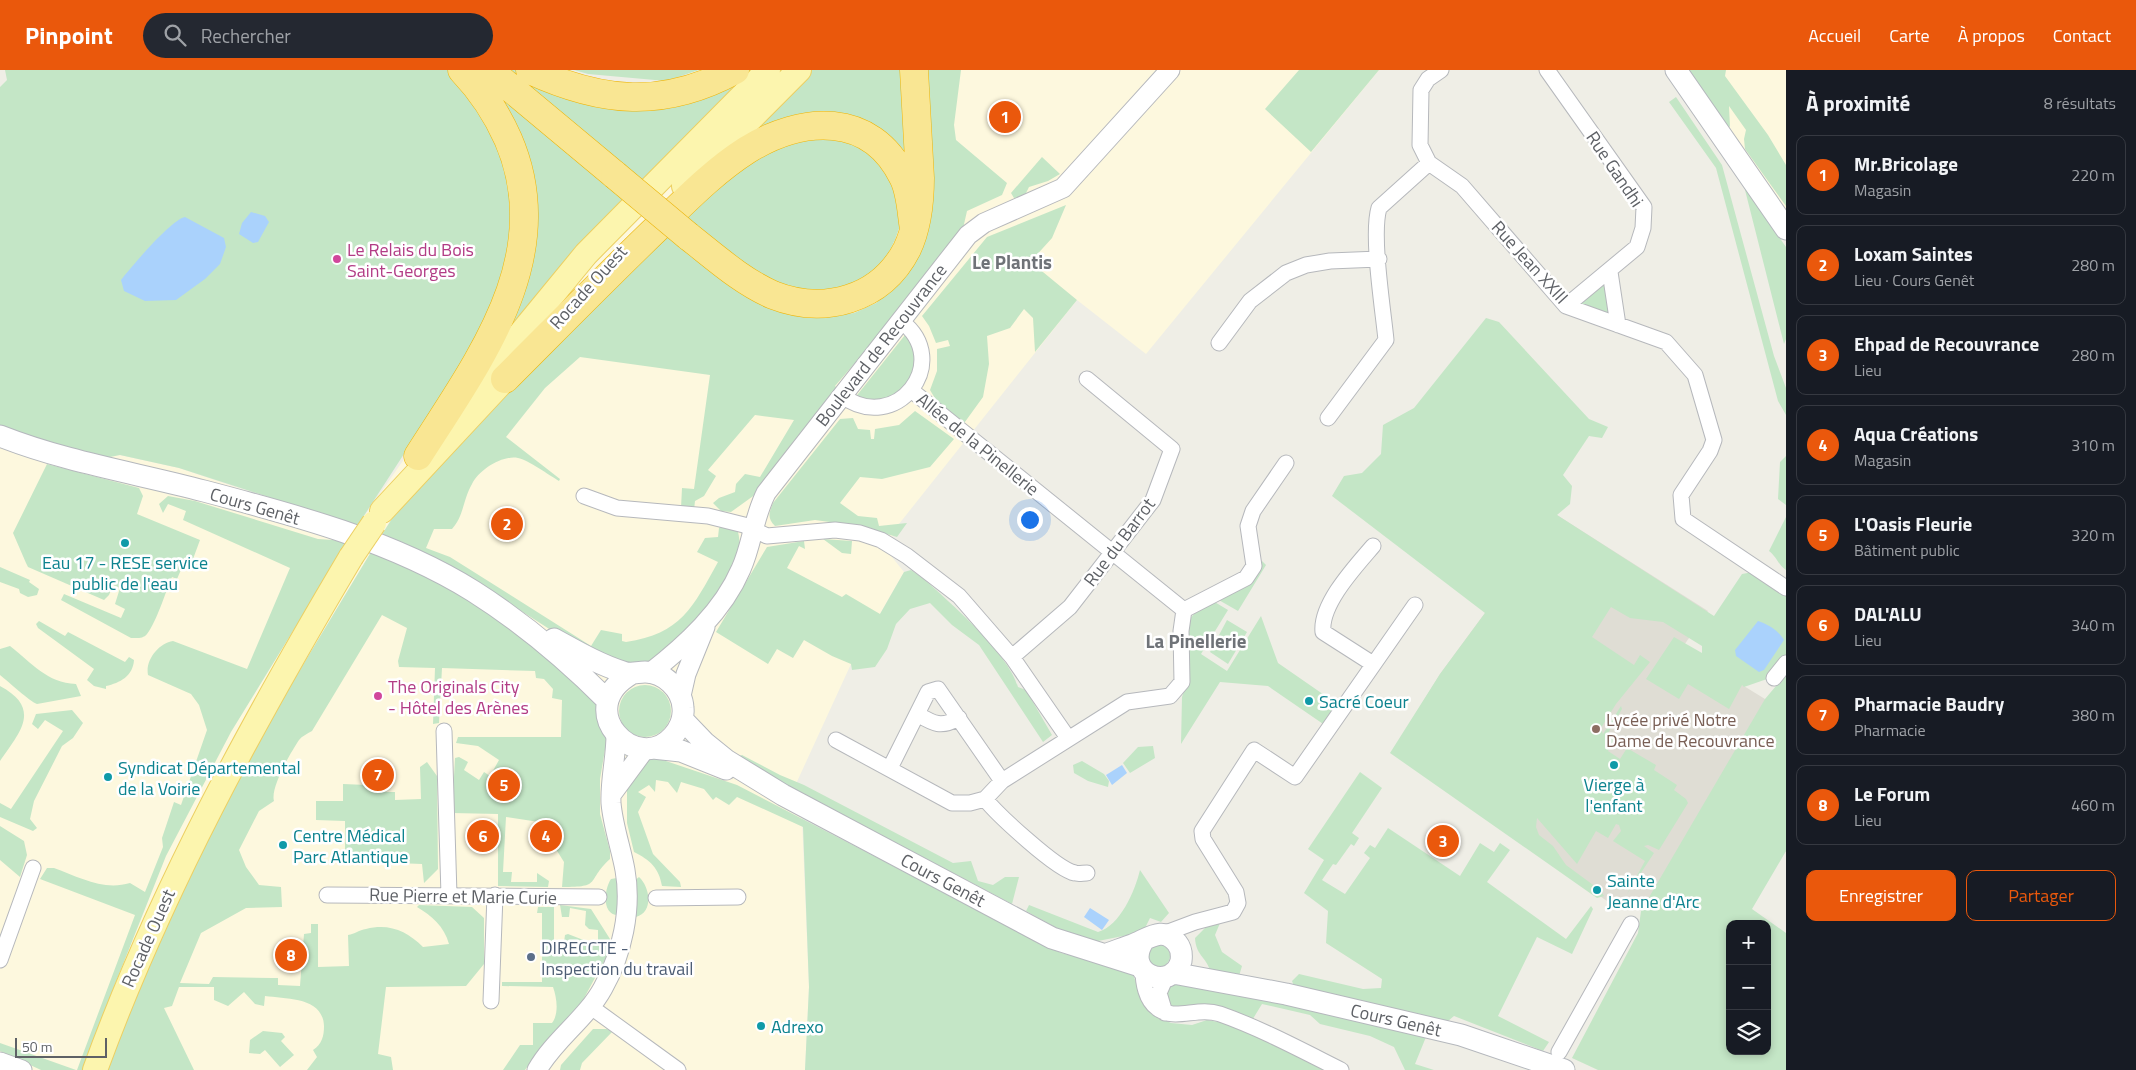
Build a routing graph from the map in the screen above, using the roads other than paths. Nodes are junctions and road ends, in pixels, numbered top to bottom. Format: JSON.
{"nodes":[{"id":1,"x":462,"y":70,"type":"edge"},
{"id":2,"x":489,"y":70,"type":"edge"},
{"id":3,"x":530,"y":70,"type":"edge"},
{"id":4,"x":735,"y":70,"type":"edge"},
{"id":5,"x":768,"y":70,"type":"edge"},
{"id":6,"x":799,"y":70,"type":"edge"},
{"id":7,"x":914,"y":70,"type":"edge"},
{"id":8,"x":1170,"y":70,"type":"edge"},
{"id":9,"x":1441,"y":70,"type":"edge"},
{"id":10,"x":1547,"y":70,"type":"edge"},
{"id":11,"x":1676,"y":70,"type":"edge"},
{"id":12,"x":1428,"y":163,"type":"junction"},
{"id":13,"x":914,"y":229,"type":"junction"},
{"id":14,"x":1786,"y":229,"type":"edge"},
{"id":15,"x":1379,"y":259,"type":"junction"},
{"id":16,"x":1610,"y":272,"type":"junction"},
{"id":17,"x":1566,"y":306,"type":"junction"},
{"id":18,"x":901,"y":321,"type":"junction"},
{"id":19,"x":1618,"y":324,"type":"junction"},
{"id":20,"x":1219,"y":343,"type":"dead end"},
{"id":21,"x":505,"y":379,"type":"junction"},
{"id":22,"x":1087,"y":379,"type":"dead end"},
{"id":23,"x":911,"y":390,"type":"junction"},
{"id":24,"x":841,"y":395,"type":"junction"},
{"id":25,"x":1328,"y":418,"type":"dead end"},
{"id":26,"x":0,"y":436,"type":"edge"},
{"id":27,"x":418,"y":456,"type":"junction"},
{"id":28,"x":1286,"y":463,"type":"dead end"},
{"id":29,"x":584,"y":496,"type":"dead end"},
{"id":30,"x":378,"y":517,"type":"junction"},
{"id":31,"x":752,"y":529,"type":"junction"},
{"id":32,"x":1373,"y":546,"type":"dead end"},
{"id":33,"x":1111,"y":552,"type":"junction"},
{"id":34,"x":1786,"y":588,"type":"edge"},
{"id":35,"x":1415,"y":605,"type":"dead end"},
{"id":36,"x":497,"y":607,"type":"junction"},
{"id":37,"x":1184,"y":610,"type":"junction"},
{"id":38,"x":708,"y":620,"type":"junction"},
{"id":39,"x":1012,"y":657,"type":"junction"},
{"id":40,"x":1786,"y":663,"type":"edge"},
{"id":41,"x":1374,"y":664,"type":"junction"},
{"id":42,"x":641,"y":674,"type":"junction"},
{"id":43,"x":1774,"y":678,"type":"dead end"},
{"id":44,"x":681,"y":696,"type":"junction"},
{"id":45,"x":608,"y":701,"type":"junction"},
{"id":46,"x":917,"y":714,"type":"junction"},
{"id":47,"x":959,"y":718,"type":"junction"},
{"id":48,"x":682,"y":719,"type":"junction"},
{"id":49,"x":444,"y":731,"type":"dead end"},
{"id":50,"x":616,"y":736,"type":"junction"},
{"id":51,"x":1068,"y":738,"type":"junction"},
{"id":52,"x":836,"y":740,"type":"dead end"},
{"id":53,"x":649,"y":748,"type":"junction"},
{"id":54,"x":890,"y":768,"type":"junction"},
{"id":55,"x":1002,"y":781,"type":"junction"},
{"id":56,"x":611,"y":795,"type":"junction"},
{"id":57,"x":783,"y":795,"type":"junction"},
{"id":58,"x":985,"y":799,"type":"junction"},
{"id":59,"x":33,"y":868,"type":"dead end"},
{"id":60,"x":1087,"y":873,"type":"dead end"},
{"id":61,"x":327,"y":894,"type":"dead end"},
{"id":62,"x":449,"y":895,"type":"junction"},
{"id":63,"x":495,"y":895,"type":"junction"},
{"id":64,"x":738,"y":897,"type":"dead end"},
{"id":65,"x":599,"y":898,"type":"dead end"},
{"id":66,"x":656,"y":898,"type":"dead end"},
{"id":67,"x":1195,"y":922,"type":"junction"},
{"id":68,"x":1630,"y":924,"type":"dead end"},
{"id":69,"x":1153,"y":937,"type":"junction"},
{"id":70,"x":1180,"y":949,"type":"junction"},
{"id":71,"x":1107,"y":954,"type":"junction"},
{"id":72,"x":0,"y":960,"type":"edge"},
{"id":73,"x":1141,"y":968,"type":"junction"},
{"id":74,"x":1170,"y":975,"type":"junction"},
{"id":75,"x":1226,"y":982,"type":"junction"},
{"id":76,"x":491,"y":1001,"type":"dead end"},
{"id":77,"x":591,"y":1007,"type":"junction"},
{"id":78,"x":1165,"y":1013,"type":"junction"},
{"id":79,"x":1561,"y":1061,"type":"edge"},
{"id":80,"x":0,"y":1062,"type":"edge"},
{"id":81,"x":22,"y":1070,"type":"edge"},
{"id":82,"x":95,"y":1070,"type":"edge"},
{"id":83,"x":537,"y":1070,"type":"edge"},
{"id":84,"x":678,"y":1070,"type":"edge"},
{"id":85,"x":1342,"y":1070,"type":"edge"}],
"edges":[{"from":1,"to":27,"type":"highway"},
{"from":2,"to":13,"type":"highway","bridge":true},
{"from":3,"to":4,"type":"highway"},
{"from":5,"to":27,"type":"main road","name":"Rocade Ouest"},
{"from":6,"to":21,"type":"main road","name":"Rocade Ouest"},
{"from":7,"to":13,"type":"highway"},
{"from":8,"to":18,"type":"street","name":"Boulevard de Recouvrance"},
{"from":9,"to":12,"type":"street"},
{"from":10,"to":16,"type":"street","name":"Rue Gandhi"},
{"from":11,"to":14,"type":"main road"},
{"from":12,"to":15,"type":"street"},
{"from":12,"to":17,"type":"street","name":"Rue Jean XXIII"},
{"from":13,"to":21,"type":"highway"},
{"from":15,"to":20,"type":"street"},
{"from":15,"to":25,"type":"street"},
{"from":16,"to":17,"type":"street","name":"Rue Gandhi"},
{"from":16,"to":19,"type":"street"},
{"from":17,"to":19,"type":"street","name":"Rue Jean XXIII"},
{"from":18,"to":23,"type":"street"},
{"from":18,"to":24,"type":"street","name":"Boulevard de Recouvrance"},
{"from":19,"to":34,"type":"street","name":"Rue Jean XXIII"},
{"from":21,"to":30,"type":"main road","name":"Rocade Ouest"},
{"from":22,"to":33,"type":"street","name":"Rue du Barrot"},
{"from":23,"to":24,"type":"street"},
{"from":23,"to":33,"type":"street","name":"Allée de la Pinellerie"},
{"from":24,"to":31,"type":"street","name":"Boulevard de Recouvrance"},
{"from":26,"to":36,"type":"main road","name":"Cours Genêt"},
{"from":27,"to":30,"type":"main road","name":"Rocade Ouest"},
{"from":28,"to":37,"type":"street"},
{"from":29,"to":31,"type":"street"},
{"from":30,"to":82,"type":"main road","name":"Rocade Ouest","bridge":true},
{"from":31,"to":38,"type":"street","name":"Boulevard de Recouvrance"},
{"from":31,"to":39,"type":"street"},
{"from":32,"to":41,"type":"street"},
{"from":33,"to":37,"type":"street","name":"Allée de la Pinellerie"},
{"from":33,"to":39,"type":"street","name":"Rue du Barrot"},
{"from":35,"to":41,"type":"street"},
{"from":36,"to":42,"type":"main road"},
{"from":36,"to":45,"type":"main road"},
{"from":37,"to":51,"type":"street"},
{"from":38,"to":42,"type":"street","name":"Boulevard de Recouvrance"},
{"from":38,"to":44,"type":"street"},
{"from":39,"to":51,"type":"street"},
{"from":40,"to":43,"type":"street"},
{"from":41,"to":67,"type":"street"},
{"from":42,"to":44,"type":"main road"},
{"from":42,"to":45,"type":"main road"},
{"from":44,"to":48,"type":"main road"},
{"from":45,"to":50,"type":"main road"},
{"from":46,"to":47,"type":"street"},
{"from":46,"to":47,"type":"street"},
{"from":46,"to":54,"type":"street"},
{"from":47,"to":55,"type":"street"},
{"from":48,"to":53,"type":"main road"},
{"from":48,"to":57,"type":"main road","name":"Cours Genêt"},
{"from":49,"to":62,"type":"street"},
{"from":50,"to":53,"type":"main road"},
{"from":50,"to":56,"type":"street"},
{"from":51,"to":55,"type":"street"},
{"from":52,"to":54,"type":"street"},
{"from":53,"to":56,"type":"street"},
{"from":53,"to":57,"type":"main road","name":"Cours Genêt"},
{"from":54,"to":58,"type":"street"},
{"from":55,"to":58,"type":"street"},
{"from":56,"to":77,"type":"street"},
{"from":57,"to":71,"type":"main road","name":"Cours Genêt"},
{"from":58,"to":60,"type":"street"},
{"from":59,"to":72,"type":"street"},
{"from":61,"to":62,"type":"street","name":"Rue Pierre et Marie Curie"},
{"from":62,"to":63,"type":"street","name":"Rue Pierre et Marie Curie"},
{"from":63,"to":65,"type":"street","name":"Rue Pierre et Marie Curie"},
{"from":63,"to":76,"type":"street"},
{"from":64,"to":66,"type":"street"},
{"from":67,"to":69,"type":"street"},
{"from":67,"to":70,"type":"street"},
{"from":68,"to":79,"type":"street"},
{"from":69,"to":70,"type":"main road"},
{"from":69,"to":71,"type":"main road"},
{"from":69,"to":73,"type":"main road"},
{"from":70,"to":74,"type":"main road"},
{"from":70,"to":75,"type":"main road","name":"Cours Genêt"},
{"from":71,"to":73,"type":"main road","name":"Cours Genêt"},
{"from":73,"to":74,"type":"main road"},
{"from":73,"to":78,"type":"street"},
{"from":74,"to":75,"type":"main road","name":"Cours Genêt"},
{"from":74,"to":78,"type":"street"},
{"from":75,"to":79,"type":"main road","name":"Cours Genêt"},
{"from":77,"to":83,"type":"street"},
{"from":77,"to":84,"type":"street"},
{"from":78,"to":85,"type":"street"},
{"from":80,"to":81,"type":"street"}]}
